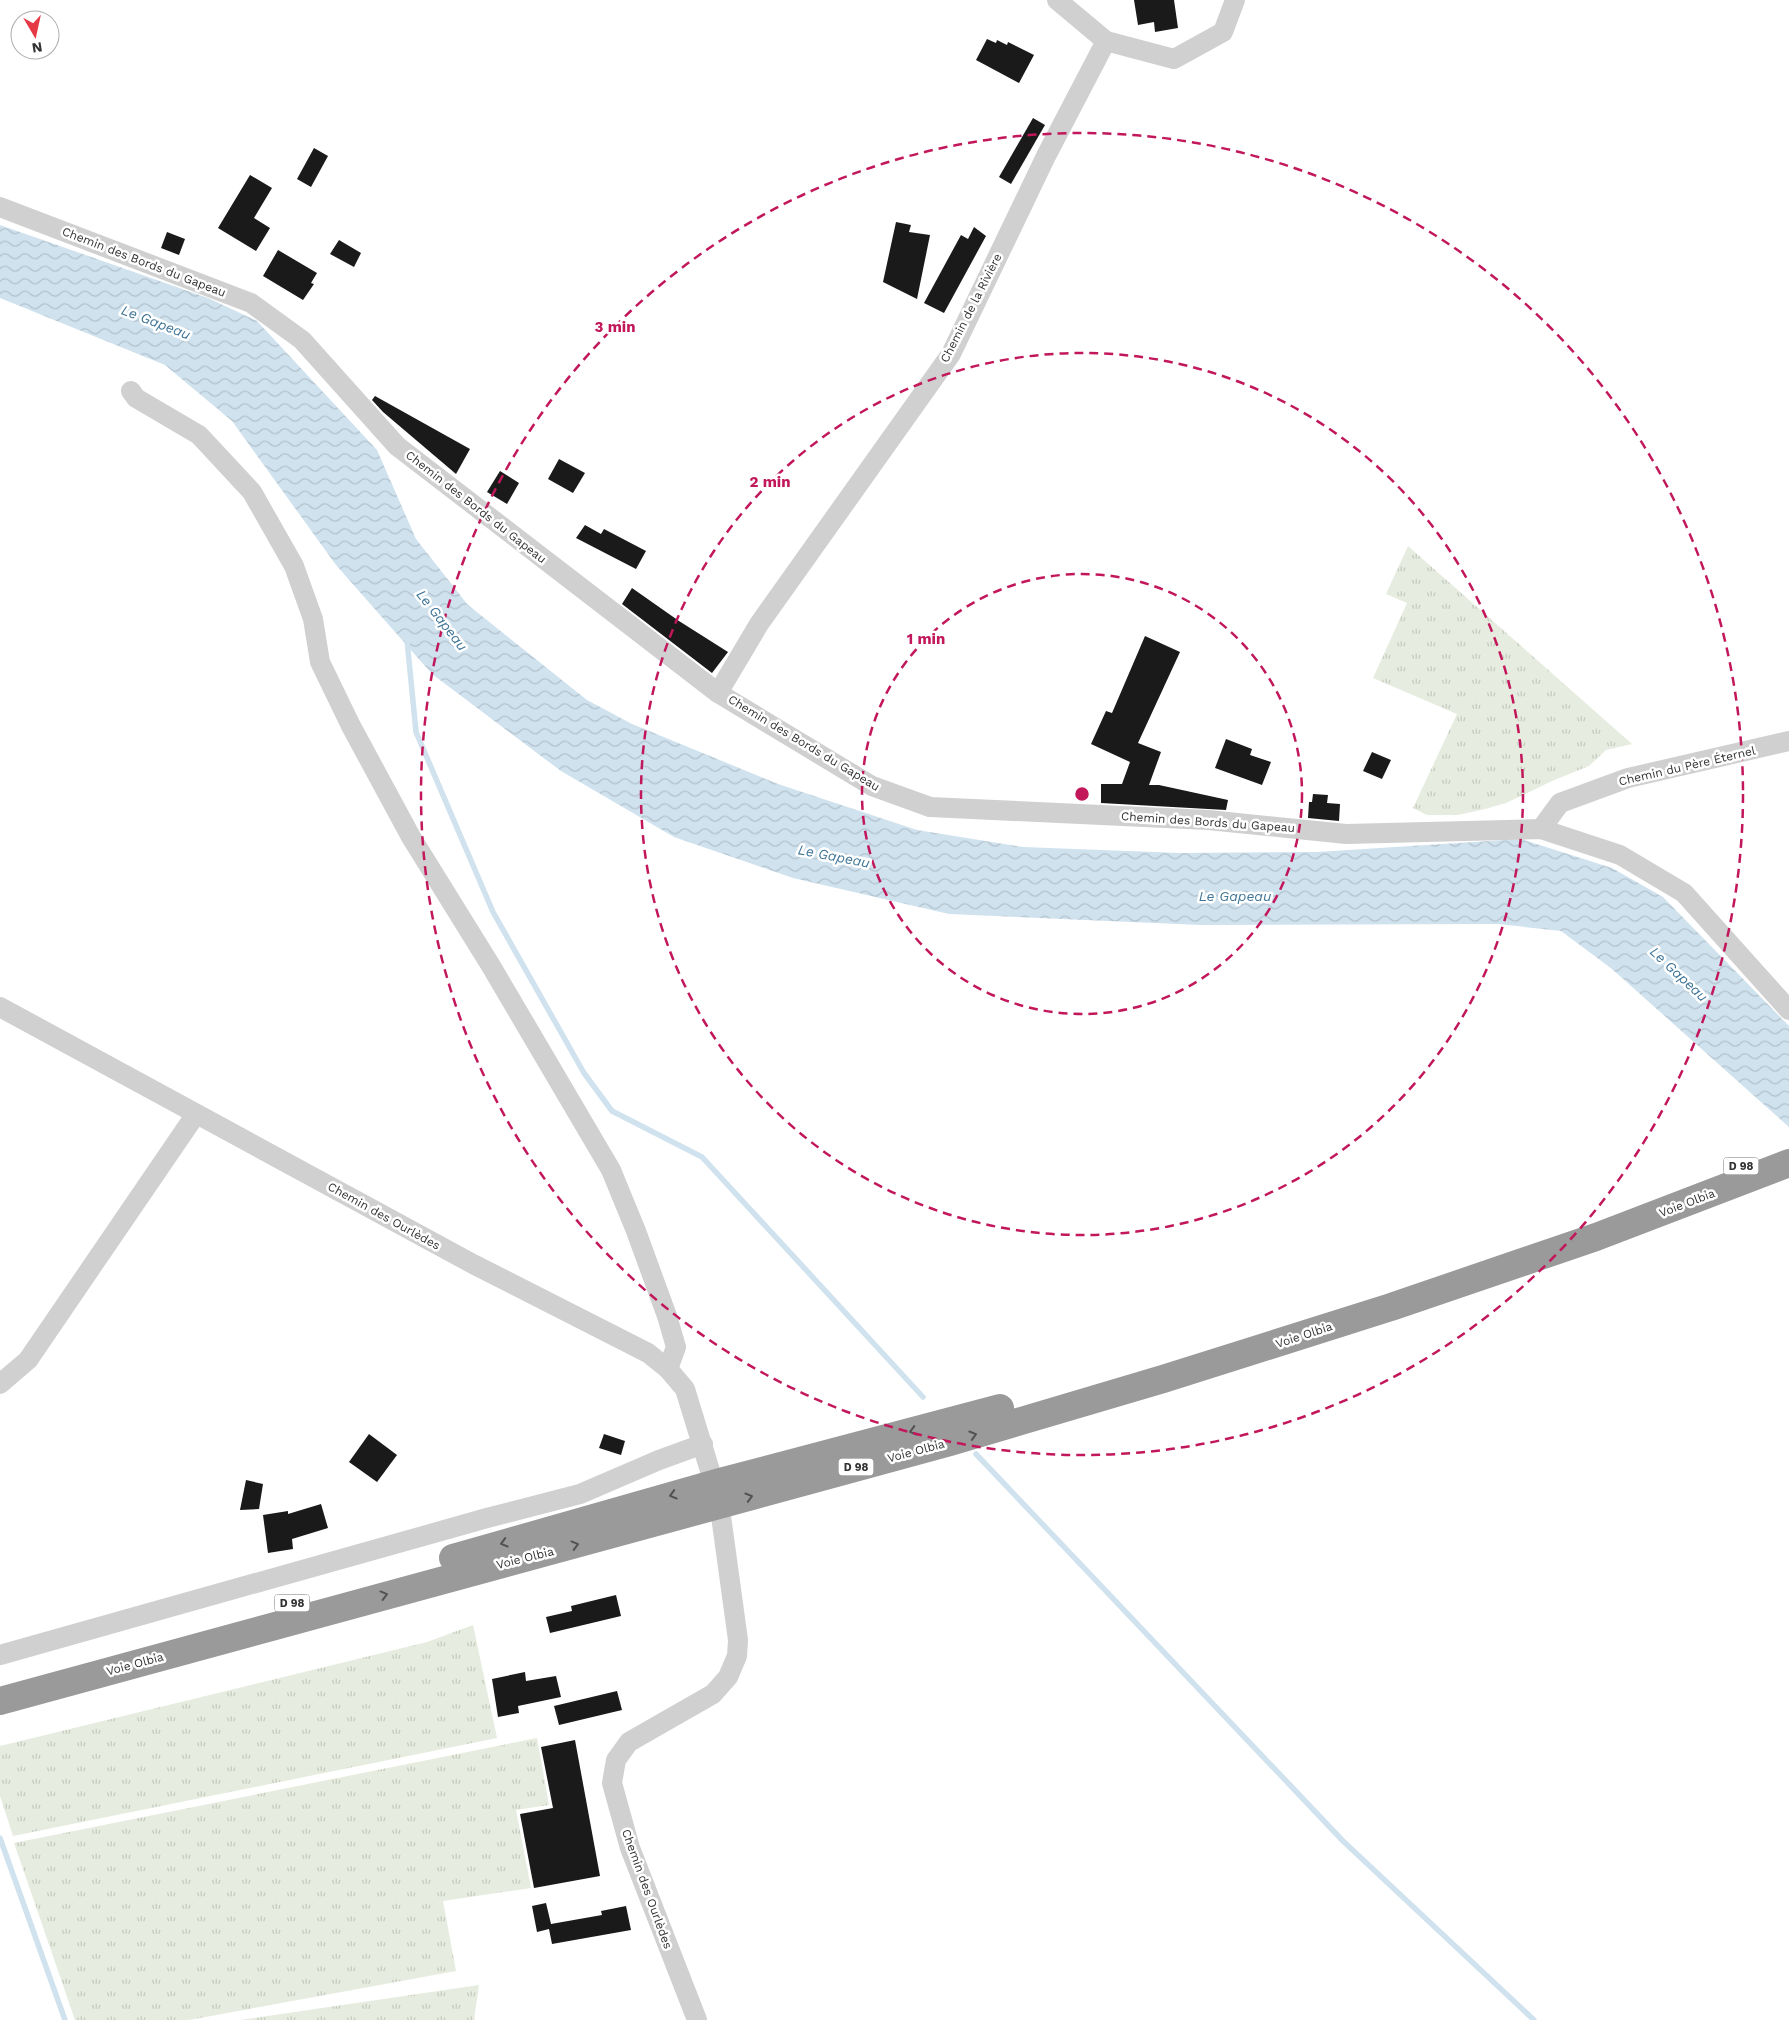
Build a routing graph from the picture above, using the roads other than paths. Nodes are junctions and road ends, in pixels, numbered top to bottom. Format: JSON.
{"nodes":[{"id":1,"x":1057,"y":0,"type":"edge"},
{"id":2,"x":1235,"y":0,"type":"edge"},
{"id":3,"x":1106,"y":41,"type":"junction"},
{"id":4,"x":0,"y":207,"type":"edge"},
{"id":5,"x":131,"y":391,"type":"dead end"},
{"id":6,"x":718,"y":693,"type":"junction"},
{"id":7,"x":1789,"y":741,"type":"edge"},
{"id":8,"x":1541,"y":829,"type":"junction"},
{"id":9,"x":0,"y":1007,"type":"edge"},
{"id":10,"x":1789,"y":1010,"type":"edge"},
{"id":11,"x":196,"y":1114,"type":"junction"},
{"id":12,"x":1789,"y":1148,"type":"edge"},
{"id":13,"x":1789,"y":1163,"type":"edge"},
{"id":14,"x":1697,"y":1192,"type":"junction"},
{"id":15,"x":668,"y":1369,"type":"junction"},
{"id":16,"x":0,"y":1384,"type":"edge"},
{"id":17,"x":703,"y":1444,"type":"junction"},
{"id":18,"x":711,"y":1474,"type":"dead end"},
{"id":19,"x":721,"y":1516,"type":"dead end"},
{"id":20,"x":0,"y":1655,"type":"edge"},
{"id":21,"x":0,"y":1684,"type":"edge"},
{"id":22,"x":0,"y":1701,"type":"edge"},
{"id":23,"x":697,"y":2020,"type":"edge"}],
"edges":[{"from":1,"to":3,"type":"street"},
{"from":2,"to":3,"type":"street"},
{"from":3,"to":6,"type":"street","name":"Chemin de la Rivière"},
{"from":4,"to":6,"type":"street","name":"Chemin des Bords du Gapeau"},
{"from":5,"to":15,"type":"street"},
{"from":6,"to":8,"type":"street","name":"Chemin des Bords du Gapeau"},
{"from":7,"to":8,"type":"street","name":"Chemin du Père Éternel"},
{"from":8,"to":10,"type":"street","name":"Chemin des Bords du Gapeau"},
{"from":9,"to":11,"type":"street","name":"Chemin des Ourlèdes"},
{"from":11,"to":15,"type":"street","name":"Chemin des Ourlèdes"},
{"from":11,"to":16,"type":"street"},
{"from":12,"to":14,"type":"highway","name":"Voie Olbia","number":"D 98"},
{"from":13,"to":14,"type":"highway","name":"Voie Olbia","number":"D 98"},
{"from":14,"to":21,"type":"highway","name":"Voie Olbia","number":"D 98","one_way":true},
{"from":22,"to":14,"type":"highway","name":"Voie Olbia","number":"D 98","one_way":true},
{"from":15,"to":17,"type":"street","name":"Chemin des Ourlèdes"},
{"from":17,"to":18,"type":"street","name":"Chemin des Ourlèdes"},
{"from":17,"to":20,"type":"street"},
{"from":19,"to":23,"type":"street","name":"Chemin des Ourlèdes"}]}
